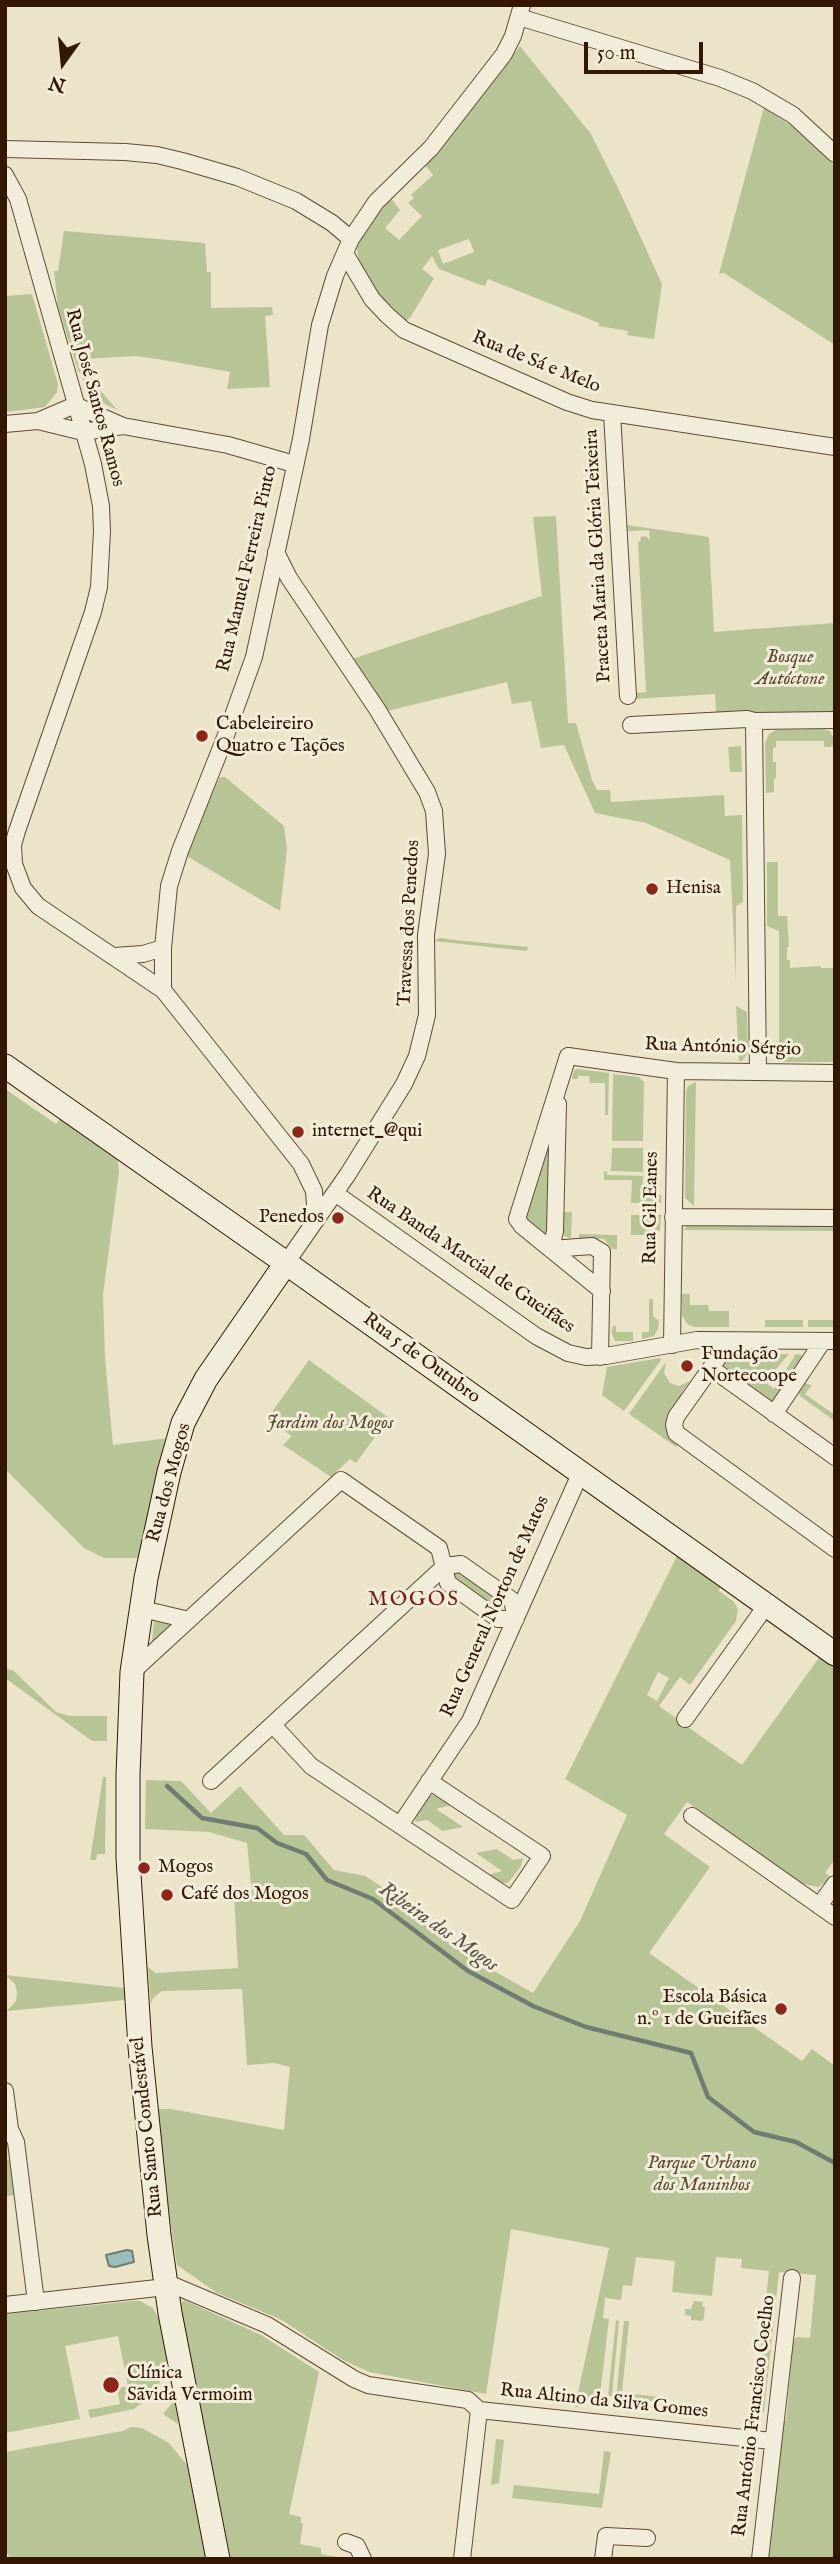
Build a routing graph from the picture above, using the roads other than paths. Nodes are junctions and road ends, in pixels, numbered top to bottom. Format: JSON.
{"nodes":[{"id":1,"x":520,"y":11,"type":"edge"},
{"id":2,"x":5,"y":149,"type":"edge"},
{"id":3,"x":835,"y":154,"type":"edge"},
{"id":4,"x":5,"y":175,"type":"edge"},
{"id":5,"x":349,"y":247,"type":"junction"},
{"id":6,"x":75,"y":405,"type":"junction"},
{"id":7,"x":612,"y":413,"type":"junction"},
{"id":8,"x":38,"y":421,"type":"junction"},
{"id":9,"x":5,"y":424,"type":"edge"},
{"id":10,"x":123,"y":426,"type":"junction"},
{"id":11,"x":83,"y":432,"type":"junction"},
{"id":12,"x":835,"y":447,"type":"edge"},
{"id":13,"x":294,"y":464,"type":"junction"},
{"id":14,"x":276,"y":552,"type":"junction"},
{"id":15,"x":628,"y":696,"type":"dead end"},
{"id":16,"x":835,"y":720,"type":"edge"},
{"id":17,"x":754,"y":721,"type":"junction"},
{"id":18,"x":631,"y":725,"type":"dead end"},
{"id":19,"x":163,"y":948,"type":"junction"},
{"id":20,"x":114,"y":956,"type":"junction"},
{"id":21,"x":163,"y":990,"type":"junction"},
{"id":22,"x":5,"y":1066,"type":"edge"},
{"id":23,"x":676,"y":1071,"type":"junction"},
{"id":24,"x":758,"y":1072,"type":"junction"},
{"id":25,"x":835,"y":1073,"type":"edge"},
{"id":26,"x":558,"y":1087,"type":"junction"},
{"id":27,"x":335,"y":1193,"type":"junction"},
{"id":28,"x":673,"y":1217,"type":"junction"},
{"id":29,"x":835,"y":1218,"type":"edge"},
{"id":30,"x":312,"y":1225,"type":"junction"},
{"id":31,"x":551,"y":1249,"type":"junction"},
{"id":32,"x":286,"y":1263,"type":"junction"},
{"id":33,"x":602,"y":1291,"type":"junction"},
{"id":34,"x":730,"y":1340,"type":"junction"},
{"id":35,"x":829,"y":1341,"type":"edge"},
{"id":36,"x":672,"y":1345,"type":"junction"},
{"id":37,"x":600,"y":1357,"type":"junction"},
{"id":38,"x":711,"y":1368,"type":"junction"},
{"id":39,"x":774,"y":1413,"type":"junction"},
{"id":40,"x":835,"y":1457,"type":"edge"},
{"id":41,"x":580,"y":1474,"type":"junction"},
{"id":42,"x":835,"y":1549,"type":"edge"},
{"id":43,"x":445,"y":1566,"type":"junction"},
{"id":44,"x":766,"y":1606,"type":"junction"},
{"id":45,"x":142,"y":1609,"type":"junction"},
{"id":46,"x":516,"y":1619,"type":"junction"},
{"id":47,"x":188,"y":1620,"type":"junction"},
{"id":48,"x":835,"y":1654,"type":"edge"},
{"id":49,"x":132,"y":1681,"type":"junction"},
{"id":50,"x":685,"y":1719,"type":"dead end"},
{"id":51,"x":272,"y":1725,"type":"junction"},
{"id":52,"x":211,"y":1781,"type":"dead end"},
{"id":53,"x":429,"y":1781,"type":"junction"},
{"id":54,"x":692,"y":1815,"type":"dead end"},
{"id":55,"x":400,"y":1825,"type":"junction"},
{"id":56,"x":835,"y":1884,"type":"edge"},
{"id":57,"x":819,"y":1906,"type":"junction"},
{"id":58,"x":835,"y":1917,"type":"edge"},
{"id":59,"x":5,"y":2091,"type":"edge"},
{"id":60,"x":792,"y":2277,"type":"dead end"},
{"id":61,"x":166,"y":2287,"type":"junction"},
{"id":62,"x":36,"y":2302,"type":"junction"},
{"id":63,"x":5,"y":2305,"type":"edge"},
{"id":64,"x":479,"y":2410,"type":"junction"},
{"id":65,"x":772,"y":2441,"type":"junction"},
{"id":66,"x":647,"y":2538,"type":"dead end"},
{"id":67,"x":346,"y":2542,"type":"dead end"},
{"id":68,"x":218,"y":2559,"type":"edge"},
{"id":69,"x":363,"y":2559,"type":"edge"},
{"id":70,"x":462,"y":2559,"type":"edge"},
{"id":71,"x":603,"y":2559,"type":"edge"},
{"id":72,"x":760,"y":2559,"type":"edge"}],
"edges":[{"from":1,"to":3,"type":"street"},
{"from":1,"to":5,"type":"street","name":"Rua Manuel Ferreira Pinto"},
{"from":2,"to":5,"type":"street"},
{"from":4,"to":6,"type":"street","name":"Rua José Santos Ramos"},
{"from":5,"to":7,"type":"street","name":"Rua de Sá e Melo"},
{"from":5,"to":13,"type":"street","name":"Rua Manuel Ferreira Pinto"},
{"from":6,"to":8,"type":"street"},
{"from":6,"to":10,"type":"street"},
{"from":6,"to":11,"type":"street","name":"Rua José Santos Ramos"},
{"from":7,"to":12,"type":"street","name":"Rua de Sá e Melo"},
{"from":7,"to":15,"type":"street","name":"Praceta Maria da Glória Teixeira"},
{"from":8,"to":9,"type":"street"},
{"from":8,"to":11,"type":"street"},
{"from":10,"to":11,"type":"street"},
{"from":10,"to":13,"type":"street"},
{"from":11,"to":20,"type":"street","name":"Rua José Santos Ramos"},
{"from":13,"to":14,"type":"street","name":"Rua Manuel Ferreira Pinto"},
{"from":14,"to":19,"type":"street","name":"Rua Manuel Ferreira Pinto"},
{"from":14,"to":27,"type":"street","name":"Travessa dos Penedos"},
{"from":16,"to":17,"type":"street"},
{"from":17,"to":18,"type":"street"},
{"from":17,"to":24,"type":"street"},
{"from":19,"to":20,"type":"street"},
{"from":19,"to":21,"type":"street","name":"Rua Manuel Ferreira Pinto"},
{"from":20,"to":21,"type":"street","name":"Rua José Santos Ramos"},
{"from":21,"to":30,"type":"street"},
{"from":22,"to":32,"type":"street","name":"Rua 5 de Outubro"},
{"from":23,"to":24,"type":"street","name":"Rua António Sérgio"},
{"from":23,"to":26,"type":"street","name":"Rua António Sérgio"},
{"from":23,"to":28,"type":"street","name":"Rua Gil Eanes"},
{"from":24,"to":25,"type":"street","name":"Rua António Sérgio"},
{"from":26,"to":31,"type":"street"},
{"from":26,"to":31,"type":"street"},
{"from":27,"to":30,"type":"street","name":"Travessa dos Penedos"},
{"from":27,"to":37,"type":"street","name":"Rua Banda Marcial de Gueifães"},
{"from":28,"to":29,"type":"street"},
{"from":28,"to":36,"type":"street","name":"Rua Gil Eanes"},
{"from":30,"to":32,"type":"street"},
{"from":31,"to":33,"type":"street"},
{"from":31,"to":33,"type":"street"},
{"from":32,"to":41,"type":"street","name":"Rua 5 de Outubro"},
{"from":32,"to":45,"type":"street","name":"Rua dos Mogos"},
{"from":33,"to":37,"type":"street"},
{"from":34,"to":35,"type":"street","name":"Rua Banda Marcial de Gueifães"},
{"from":34,"to":36,"type":"street","name":"Rua Banda Marcial de Gueifães"},
{"from":34,"to":38,"type":"street"},
{"from":35,"to":39,"type":"street"},
{"from":36,"to":37,"type":"street","name":"Rua Banda Marcial de Gueifães"},
{"from":38,"to":39,"type":"street"},
{"from":38,"to":42,"type":"street"},
{"from":39,"to":40,"type":"street"},
{"from":41,"to":44,"type":"street","name":"Rua 5 de Outubro"},
{"from":41,"to":46,"type":"street","name":"Rua General Norton de Matos"},
{"from":43,"to":46,"type":"street"},
{"from":43,"to":46,"type":"street"},
{"from":43,"to":47,"type":"street"},
{"from":43,"to":51,"type":"street"},
{"from":44,"to":48,"type":"street","name":"Rua 5 de Outubro"},
{"from":44,"to":50,"type":"street"},
{"from":45,"to":47,"type":"street"},
{"from":45,"to":49,"type":"street","name":"Rua dos Mogos"},
{"from":46,"to":53,"type":"street","name":"Rua General Norton de Matos"},
{"from":47,"to":49,"type":"street"},
{"from":49,"to":61,"type":"street","name":"Rua Santo Condestável"},
{"from":51,"to":52,"type":"street"},
{"from":51,"to":55,"type":"street"},
{"from":53,"to":55,"type":"street","name":"Rua General Norton de Matos"},
{"from":53,"to":55,"type":"street"},
{"from":54,"to":57,"type":"street"},
{"from":56,"to":57,"type":"street"},
{"from":57,"to":58,"type":"street"},
{"from":59,"to":62,"type":"street"},
{"from":60,"to":65,"type":"street","name":"Rua António Francisco Coelho"},
{"from":61,"to":62,"type":"street","name":"Rua Altino da Silva Gomes"},
{"from":61,"to":64,"type":"street","name":"Rua Altino da Silva Gomes"},
{"from":61,"to":68,"type":"street","name":"Rua Santo Condestável"},
{"from":62,"to":63,"type":"street","name":"Rua Altino da Silva Gomes"},
{"from":64,"to":65,"type":"street","name":"Rua Altino da Silva Gomes"},
{"from":64,"to":70,"type":"street"},
{"from":65,"to":72,"type":"street","name":"Rua António Francisco Coelho"},
{"from":66,"to":71,"type":"street"},
{"from":67,"to":69,"type":"street"}]}
